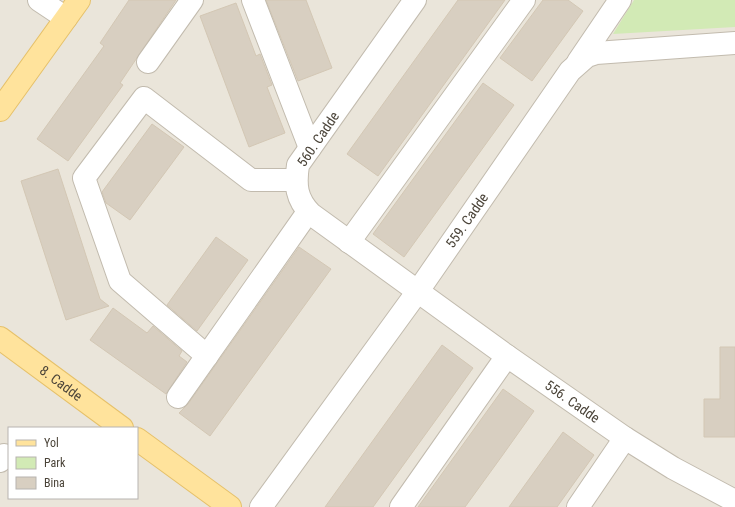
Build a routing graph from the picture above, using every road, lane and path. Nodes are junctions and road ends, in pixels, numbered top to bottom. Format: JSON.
{"nodes":[{"id":1,"x":39,"y":0,"type":"edge"},
{"id":2,"x":79,"y":0,"type":"edge"},
{"id":3,"x":192,"y":0,"type":"edge"},
{"id":4,"x":253,"y":0,"type":"edge"},
{"id":5,"x":415,"y":0,"type":"edge"},
{"id":6,"x":524,"y":0,"type":"edge"},
{"id":7,"x":620,"y":0,"type":"edge"},
{"id":8,"x":66,"y":18,"type":"junction"},
{"id":9,"x":735,"y":43,"type":"edge"},
{"id":10,"x":148,"y":62,"type":"dead end"},
{"id":11,"x":578,"y":62,"type":"junction"},
{"id":12,"x":0,"y":110,"type":"edge"},
{"id":13,"x":310,"y":148,"type":"junction"},
{"id":14,"x":295,"y":180,"type":"junction"},
{"id":15,"x":308,"y":212,"type":"junction"},
{"id":16,"x":349,"y":242,"type":"junction"},
{"id":17,"x":418,"y":291,"type":"junction"},
{"id":18,"x":0,"y":338,"type":"edge"},
{"id":19,"x":207,"y":356,"type":"junction"},
{"id":20,"x":507,"y":356,"type":"junction"},
{"id":21,"x":178,"y":397,"type":"dead end"},
{"id":22,"x":121,"y":427,"type":"edge"},
{"id":23,"x":625,"y":438,"type":"junction"},
{"id":24,"x":138,"y":440,"type":"edge"},
{"id":25,"x":735,"y":501,"type":"edge"},
{"id":26,"x":228,"y":507,"type":"edge"},
{"id":27,"x":261,"y":507,"type":"edge"},
{"id":28,"x":401,"y":507,"type":"edge"},
{"id":29,"x":578,"y":507,"type":"edge"}],
"edges":[{"from":1,"to":8,"type":"street"},
{"from":2,"to":8,"type":"main road"},
{"from":3,"to":10,"type":"street"},
{"from":4,"to":13,"type":"street"},
{"from":5,"to":13,"type":"street","name":"560. Cadde"},
{"from":6,"to":16,"type":"street"},
{"from":7,"to":11,"type":"street"},
{"from":8,"to":12,"type":"main road"},
{"from":9,"to":11,"type":"street","name":"559. Cadde"},
{"from":11,"to":17,"type":"street","name":"559. Cadde"},
{"from":13,"to":14,"type":"street","name":"560. Cadde"},
{"from":14,"to":15,"type":"street","name":"560. Cadde"},
{"from":14,"to":19,"type":"street"},
{"from":15,"to":16,"type":"street","name":"560. Cadde"},
{"from":15,"to":19,"type":"street"},
{"from":16,"to":17,"type":"street","name":"560. Cadde"},
{"from":17,"to":20,"type":"street","name":"556. Cadde"},
{"from":17,"to":27,"type":"street","name":"559. Cadde"},
{"from":18,"to":22,"type":"main road","name":"8. Cadde"},
{"from":19,"to":21,"type":"street"},
{"from":20,"to":23,"type":"street","name":"556. Cadde"},
{"from":20,"to":28,"type":"street"},
{"from":23,"to":25,"type":"street","name":"556. Cadde"},
{"from":23,"to":29,"type":"street"},
{"from":24,"to":26,"type":"main road"}]}
